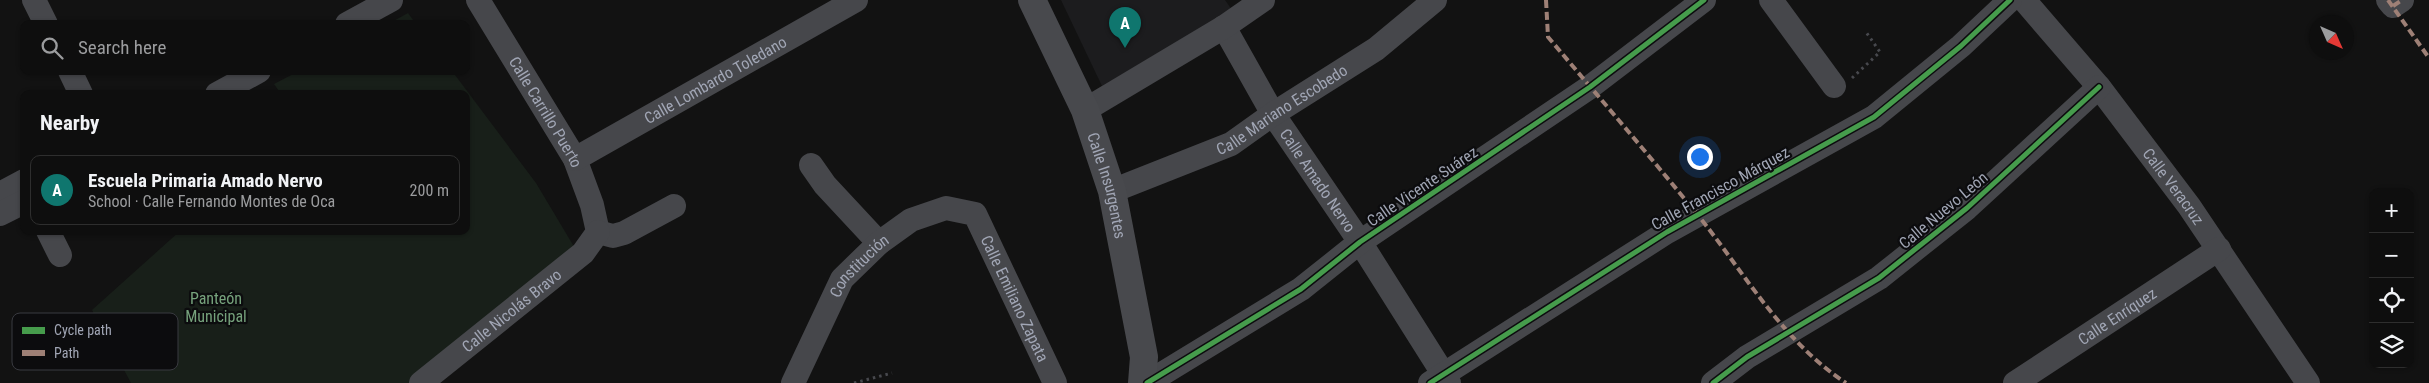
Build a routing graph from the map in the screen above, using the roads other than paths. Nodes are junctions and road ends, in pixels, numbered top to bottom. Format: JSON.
{"nodes":[{"id":1,"x":34,"y":0,"type":"edge"},
{"id":2,"x":392,"y":0,"type":"edge"},
{"id":3,"x":478,"y":0,"type":"edge"},
{"id":4,"x":856,"y":0,"type":"edge"},
{"id":5,"x":1032,"y":0,"type":"edge"},
{"id":6,"x":1263,"y":0,"type":"edge"},
{"id":7,"x":1436,"y":0,"type":"edge"},
{"id":8,"x":1704,"y":0,"type":"edge"},
{"id":9,"x":1771,"y":0,"type":"edge"},
{"id":10,"x":2010,"y":0,"type":"edge"},
{"id":11,"x":2024,"y":0,"type":"edge"},
{"id":12,"x":1233,"y":14,"type":"edge"},
{"id":13,"x":44,"y":20,"type":"edge"},
{"id":14,"x":354,"y":20,"type":"edge"},
{"id":15,"x":72,"y":75,"type":"edge"},
{"id":16,"x":252,"y":75,"type":"edge"},
{"id":17,"x":1834,"y":86,"type":"road end"},
{"id":18,"x":2100,"y":87,"type":"junction"},
{"id":19,"x":79,"y":90,"type":"edge"},
{"id":20,"x":224,"y":90,"type":"edge"},
{"id":21,"x":1086,"y":110,"type":"junction"},
{"id":22,"x":1273,"y":114,"type":"junction"},
{"id":23,"x":575,"y":159,"type":"junction"},
{"id":24,"x":811,"y":165,"type":"dead end"},
{"id":25,"x":20,"y":183,"type":"edge"},
{"id":26,"x":1112,"y":191,"type":"junction"},
{"id":27,"x":0,"y":194,"type":"edge"},
{"id":28,"x":20,"y":204,"type":"edge"},
{"id":29,"x":674,"y":206,"type":"dead end"},
{"id":30,"x":0,"y":214,"type":"edge"},
{"id":31,"x":975,"y":214,"type":"joint"},
{"id":32,"x":598,"y":232,"type":"junction"},
{"id":33,"x":50,"y":235,"type":"edge"},
{"id":34,"x":879,"y":242,"type":"junction"},
{"id":35,"x":1360,"y":242,"type":"junction"},
{"id":36,"x":2219,"y":249,"type":"junction"},
{"id":37,"x":60,"y":254,"type":"dead end"},
{"id":38,"x":1441,"y":380,"type":"edge"},
{"id":39,"x":421,"y":383,"type":"edge"},
{"id":40,"x":793,"y":383,"type":"edge"},
{"id":41,"x":1055,"y":383,"type":"edge"},
{"id":42,"x":1142,"y":383,"type":"edge"},
{"id":43,"x":1147,"y":383,"type":"edge"},
{"id":44,"x":1712,"y":383,"type":"edge"},
{"id":45,"x":2015,"y":383,"type":"edge"},
{"id":46,"x":2308,"y":383,"type":"edge"}],
"edges":[{"from":1,"to":13,"type":"street"},
{"from":2,"to":14,"type":"street"},
{"from":3,"to":23,"type":"street","name":"Calle Carrillo Puerto"},
{"from":4,"to":23,"type":"street","name":"Calle Lombardo Toledano"},
{"from":5,"to":21,"type":"main road","name":"Calle Insurgentes"},
{"from":6,"to":12,"type":"street"},
{"from":7,"to":22,"type":"street","name":"Calle Mariano Escobedo"},
{"from":8,"to":35,"type":"street","name":"Calle Vicente Suárez"},
{"from":9,"to":17,"type":"street"},
{"from":10,"to":38,"type":"street","name":"Calle Francisco Márquez"},
{"from":11,"to":18,"type":"street","name":"Calle Veracruz"},
{"from":12,"to":21,"type":"street"},
{"from":12,"to":22,"type":"street","name":"Calle Amado Nervo"},
{"from":15,"to":19,"type":"street"},
{"from":16,"to":20,"type":"street"},
{"from":18,"to":36,"type":"street","name":"Calle Veracruz"},
{"from":18,"to":44,"type":"street","name":"Calle Nuevo León"},
{"from":21,"to":26,"type":"main road","name":"Calle Insurgentes"},
{"from":22,"to":26,"type":"street","name":"Calle Mariano Escobedo"},
{"from":22,"to":35,"type":"street","name":"Calle Amado Nervo"},
{"from":23,"to":32,"type":"street","name":"Calle Carrillo Puerto"},
{"from":24,"to":34,"type":"street"},
{"from":25,"to":27,"type":"street"},
{"from":26,"to":42,"type":"main road","name":"Calle Insurgentes"},
{"from":28,"to":30,"type":"street"},
{"from":29,"to":32,"type":"street"},
{"from":31,"to":34,"type":"street","name":"Constitución"},
{"from":31,"to":41,"type":"street","name":"Calle Emiliano Zapata"},
{"from":32,"to":39,"type":"street","name":"Calle Nicolás Bravo"},
{"from":33,"to":37,"type":"street"},
{"from":34,"to":40,"type":"street","name":"Constitución"},
{"from":35,"to":38,"type":"street","name":"Calle Amado Nervo"},
{"from":35,"to":43,"type":"street","name":"Calle Vicente Suárez"},
{"from":36,"to":45,"type":"street","name":"Calle Enríquez"},
{"from":36,"to":46,"type":"street","name":"Calle Veracruz"}]}
